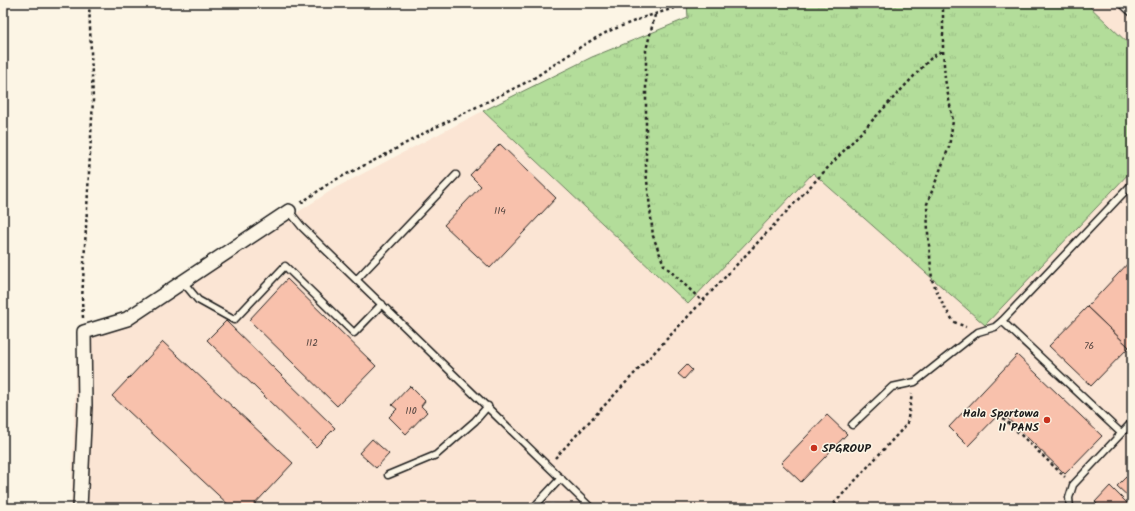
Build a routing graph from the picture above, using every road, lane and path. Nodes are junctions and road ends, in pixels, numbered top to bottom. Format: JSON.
{"nodes":[{"id":1,"x":89,"y":3,"type":"edge"},
{"id":2,"x":691,"y":3,"type":"edge"},
{"id":3,"x":943,"y":3,"type":"edge"},
{"id":4,"x":1121,"y":3,"type":"edge"},
{"id":5,"x":1132,"y":13,"type":"edge"},
{"id":6,"x":655,"y":14,"type":"junction"},
{"id":7,"x":942,"y":50,"type":"junction"},
{"id":8,"x":456,"y":175,"type":"dead end"},
{"id":9,"x":1132,"y":184,"type":"edge"},
{"id":10,"x":290,"y":211,"type":"junction"},
{"id":11,"x":356,"y":279,"type":"junction"},
{"id":12,"x":183,"y":282,"type":"junction"},
{"id":13,"x":702,"y":301,"type":"junction"},
{"id":14,"x":382,"y":304,"type":"junction"},
{"id":15,"x":1002,"y":321,"type":"junction"},
{"id":16,"x":84,"y":332,"type":"junction"},
{"id":17,"x":978,"y":332,"type":"junction"},
{"id":18,"x":915,"y":382,"type":"junction"},
{"id":19,"x":488,"y":406,"type":"junction"},
{"id":20,"x":998,"y":414,"type":"dead end"},
{"id":21,"x":1132,"y":422,"type":"edge"},
{"id":22,"x":852,"y":425,"type":"dead end"},
{"id":23,"x":1121,"y":433,"type":"junction"},
{"id":24,"x":547,"y":466,"type":"junction"},
{"id":25,"x":388,"y":475,"type":"dead end"},
{"id":26,"x":560,"y":478,"type":"junction"},
{"id":27,"x":1072,"y":485,"type":"junction"},
{"id":28,"x":80,"y":508,"type":"edge"},
{"id":29,"x":533,"y":508,"type":"edge"},
{"id":30,"x":591,"y":508,"type":"edge"},
{"id":31,"x":830,"y":508,"type":"edge"},
{"id":32,"x":1070,"y":508,"type":"edge"}],
"edges":[{"from":1,"to":16,"type":"path"},
{"from":2,"to":6,"type":"path"},
{"from":3,"to":7,"type":"path"},
{"from":4,"to":5,"type":"lane"},
{"from":6,"to":10,"type":"path"},
{"from":6,"to":13,"type":"path"},
{"from":7,"to":13,"type":"path"},
{"from":7,"to":17,"type":"path"},
{"from":8,"to":11,"type":"lane"},
{"from":9,"to":15,"type":"lane"},
{"from":10,"to":11,"type":"lane"},
{"from":10,"to":12,"type":"street"},
{"from":11,"to":14,"type":"lane"},
{"from":12,"to":14,"type":"lane"},
{"from":12,"to":16,"type":"street"},
{"from":13,"to":24,"type":"path"},
{"from":14,"to":19,"type":"lane"},
{"from":15,"to":17,"type":"lane"},
{"from":15,"to":23,"type":"lane"},
{"from":16,"to":28,"type":"street"},
{"from":17,"to":18,"type":"lane"},
{"from":18,"to":22,"type":"lane"},
{"from":18,"to":31,"type":"path"},
{"from":19,"to":24,"type":"lane"},
{"from":19,"to":25,"type":"lane"},
{"from":20,"to":27,"type":"path"},
{"from":21,"to":23,"type":"lane"},
{"from":23,"to":27,"type":"lane"},
{"from":24,"to":26,"type":"lane"},
{"from":26,"to":29,"type":"lane"},
{"from":26,"to":30,"type":"lane"},
{"from":27,"to":32,"type":"lane"}]}
